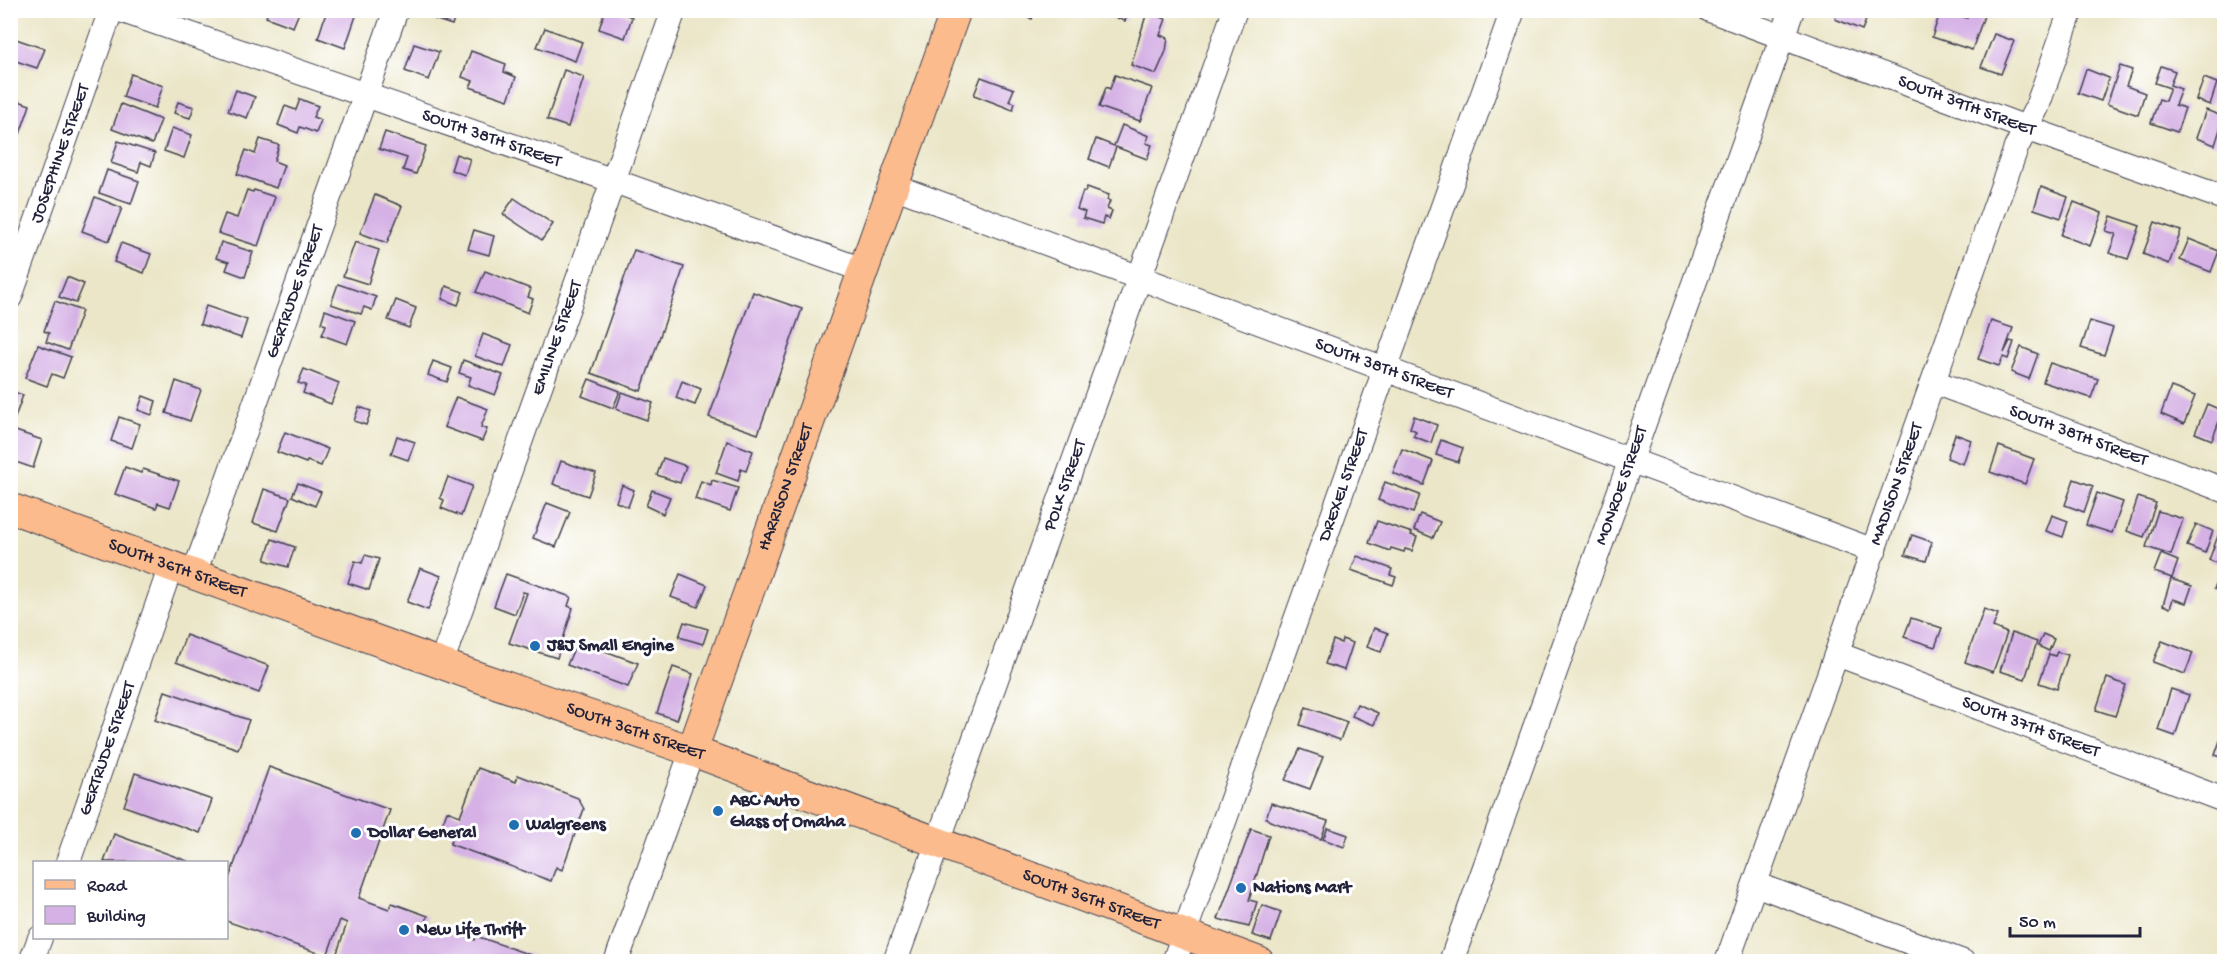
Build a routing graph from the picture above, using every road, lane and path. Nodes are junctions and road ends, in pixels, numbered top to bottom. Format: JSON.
{"nodes":[{"id":1,"x":111,"y":10,"type":"edge"},
{"id":2,"x":120,"y":10,"type":"edge"},
{"id":3,"x":396,"y":10,"type":"edge"},
{"id":4,"x":674,"y":10,"type":"edge"},
{"id":5,"x":956,"y":10,"type":"edge"},
{"id":6,"x":1235,"y":10,"type":"edge"},
{"id":7,"x":1513,"y":10,"type":"edge"},
{"id":8,"x":1710,"y":10,"type":"edge"},
{"id":9,"x":1792,"y":10,"type":"edge"},
{"id":10,"x":2071,"y":10,"type":"edge"},
{"id":11,"x":1782,"y":37,"type":"junction"},
{"id":12,"x":365,"y":97,"type":"junction"},
{"id":13,"x":2026,"y":128,"type":"junction"},
{"id":14,"x":614,"y":181,"type":"junction"},
{"id":15,"x":893,"y":186,"type":"junction"},
{"id":16,"x":2224,"y":198,"type":"edge"},
{"id":17,"x":863,"y":270,"type":"junction"},
{"id":18,"x":1138,"y":278,"type":"junction"},
{"id":19,"x":10,"y":297,"type":"edge"},
{"id":20,"x":1385,"y":370,"type":"junction"},
{"id":21,"x":1934,"y":382,"type":"junction"},
{"id":22,"x":1631,"y":461,"type":"junction"},
{"id":23,"x":2224,"y":490,"type":"edge"},
{"id":24,"x":10,"y":508,"type":"edge"},
{"id":25,"x":1874,"y":551,"type":"junction"},
{"id":26,"x":183,"y":570,"type":"junction"},
{"id":27,"x":1837,"y":654,"type":"junction"},
{"id":28,"x":441,"y":664,"type":"junction"},
{"id":29,"x":692,"y":751,"type":"junction"},
{"id":30,"x":2224,"y":800,"type":"edge"},
{"id":31,"x":939,"y":842,"type":"junction"},
{"id":32,"x":68,"y":861,"type":"edge"},
{"id":33,"x":1755,"y":884,"type":"junction"},
{"id":34,"x":40,"y":939,"type":"edge"},
{"id":35,"x":1179,"y":948,"type":"edge"},
{"id":36,"x":31,"y":962,"type":"edge"},
{"id":37,"x":615,"y":962,"type":"edge"},
{"id":38,"x":895,"y":962,"type":"edge"},
{"id":39,"x":1258,"y":962,"type":"edge"},
{"id":40,"x":1451,"y":962,"type":"edge"},
{"id":41,"x":1727,"y":962,"type":"edge"},
{"id":42,"x":1963,"y":962,"type":"edge"}],
"edges":[{"from":1,"to":19,"type":"street","name":"JOSEPHINE STREET"},
{"from":2,"to":12,"type":"street","name":"SOUTH 38TH STREET"},
{"from":3,"to":12,"type":"street","name":"GERTRUDE STREET"},
{"from":4,"to":14,"type":"street","name":"EMILINE STREET"},
{"from":5,"to":15,"type":"main road","name":"HARRISON STREET"},
{"from":6,"to":18,"type":"street","name":"POLK STREET"},
{"from":7,"to":20,"type":"street","name":"DREXEL STREET"},
{"from":8,"to":11,"type":"street","name":"SOUTH 39TH STREET"},
{"from":9,"to":11,"type":"street","name":"MONROE STREET"},
{"from":10,"to":13,"type":"street","name":"MADISON STREET"},
{"from":11,"to":13,"type":"street","name":"SOUTH 39TH STREET"},
{"from":11,"to":22,"type":"street","name":"MONROE STREET"},
{"from":12,"to":14,"type":"street","name":"SOUTH 38TH STREET"},
{"from":12,"to":26,"type":"street","name":"GERTRUDE STREET"},
{"from":13,"to":16,"type":"street","name":"SOUTH 39TH STREET"},
{"from":13,"to":21,"type":"street","name":"MADISON STREET"},
{"from":14,"to":17,"type":"street","name":"SOUTH 38TH STREET"},
{"from":14,"to":28,"type":"street","name":"EMILINE STREET"},
{"from":15,"to":17,"type":"main road","name":"HARRISON STREET"},
{"from":15,"to":18,"type":"street","name":"SOUTH 38TH STREET"},
{"from":17,"to":29,"type":"main road","name":"HARRISON STREET"},
{"from":18,"to":20,"type":"street","name":"SOUTH 38TH STREET"},
{"from":18,"to":31,"type":"street","name":"POLK STREET"},
{"from":20,"to":22,"type":"street","name":"SOUTH 38TH STREET"},
{"from":20,"to":35,"type":"street","name":"DREXEL STREET"},
{"from":21,"to":23,"type":"street","name":"SOUTH 38TH STREET"},
{"from":21,"to":25,"type":"street","name":"MADISON STREET"},
{"from":22,"to":25,"type":"street","name":"SOUTH 38TH STREET"},
{"from":22,"to":40,"type":"street","name":"MONROE STREET"},
{"from":24,"to":26,"type":"main road","name":"SOUTH 36TH STREET"},
{"from":25,"to":27,"type":"street","name":"MADISON STREET"},
{"from":26,"to":28,"type":"main road","name":"SOUTH 36TH STREET"},
{"from":26,"to":32,"type":"street","name":"GERTRUDE STREET"},
{"from":27,"to":30,"type":"street","name":"SOUTH 37TH STREET"},
{"from":27,"to":33,"type":"street","name":"MADISON STREET"},
{"from":28,"to":29,"type":"main road","name":"SOUTH 36TH STREET"},
{"from":29,"to":31,"type":"main road","name":"SOUTH 36TH STREET"},
{"from":29,"to":37,"type":"street","name":"HARRISON STREET"},
{"from":31,"to":35,"type":"main road","name":"SOUTH 36TH STREET"},
{"from":31,"to":38,"type":"street","name":"POLK STREET"},
{"from":33,"to":41,"type":"street","name":"MADISON STREET"},
{"from":33,"to":42,"type":"street"},
{"from":34,"to":36,"type":"street"},
{"from":35,"to":39,"type":"main road","name":"SOUTH 36TH STREET"}]}
